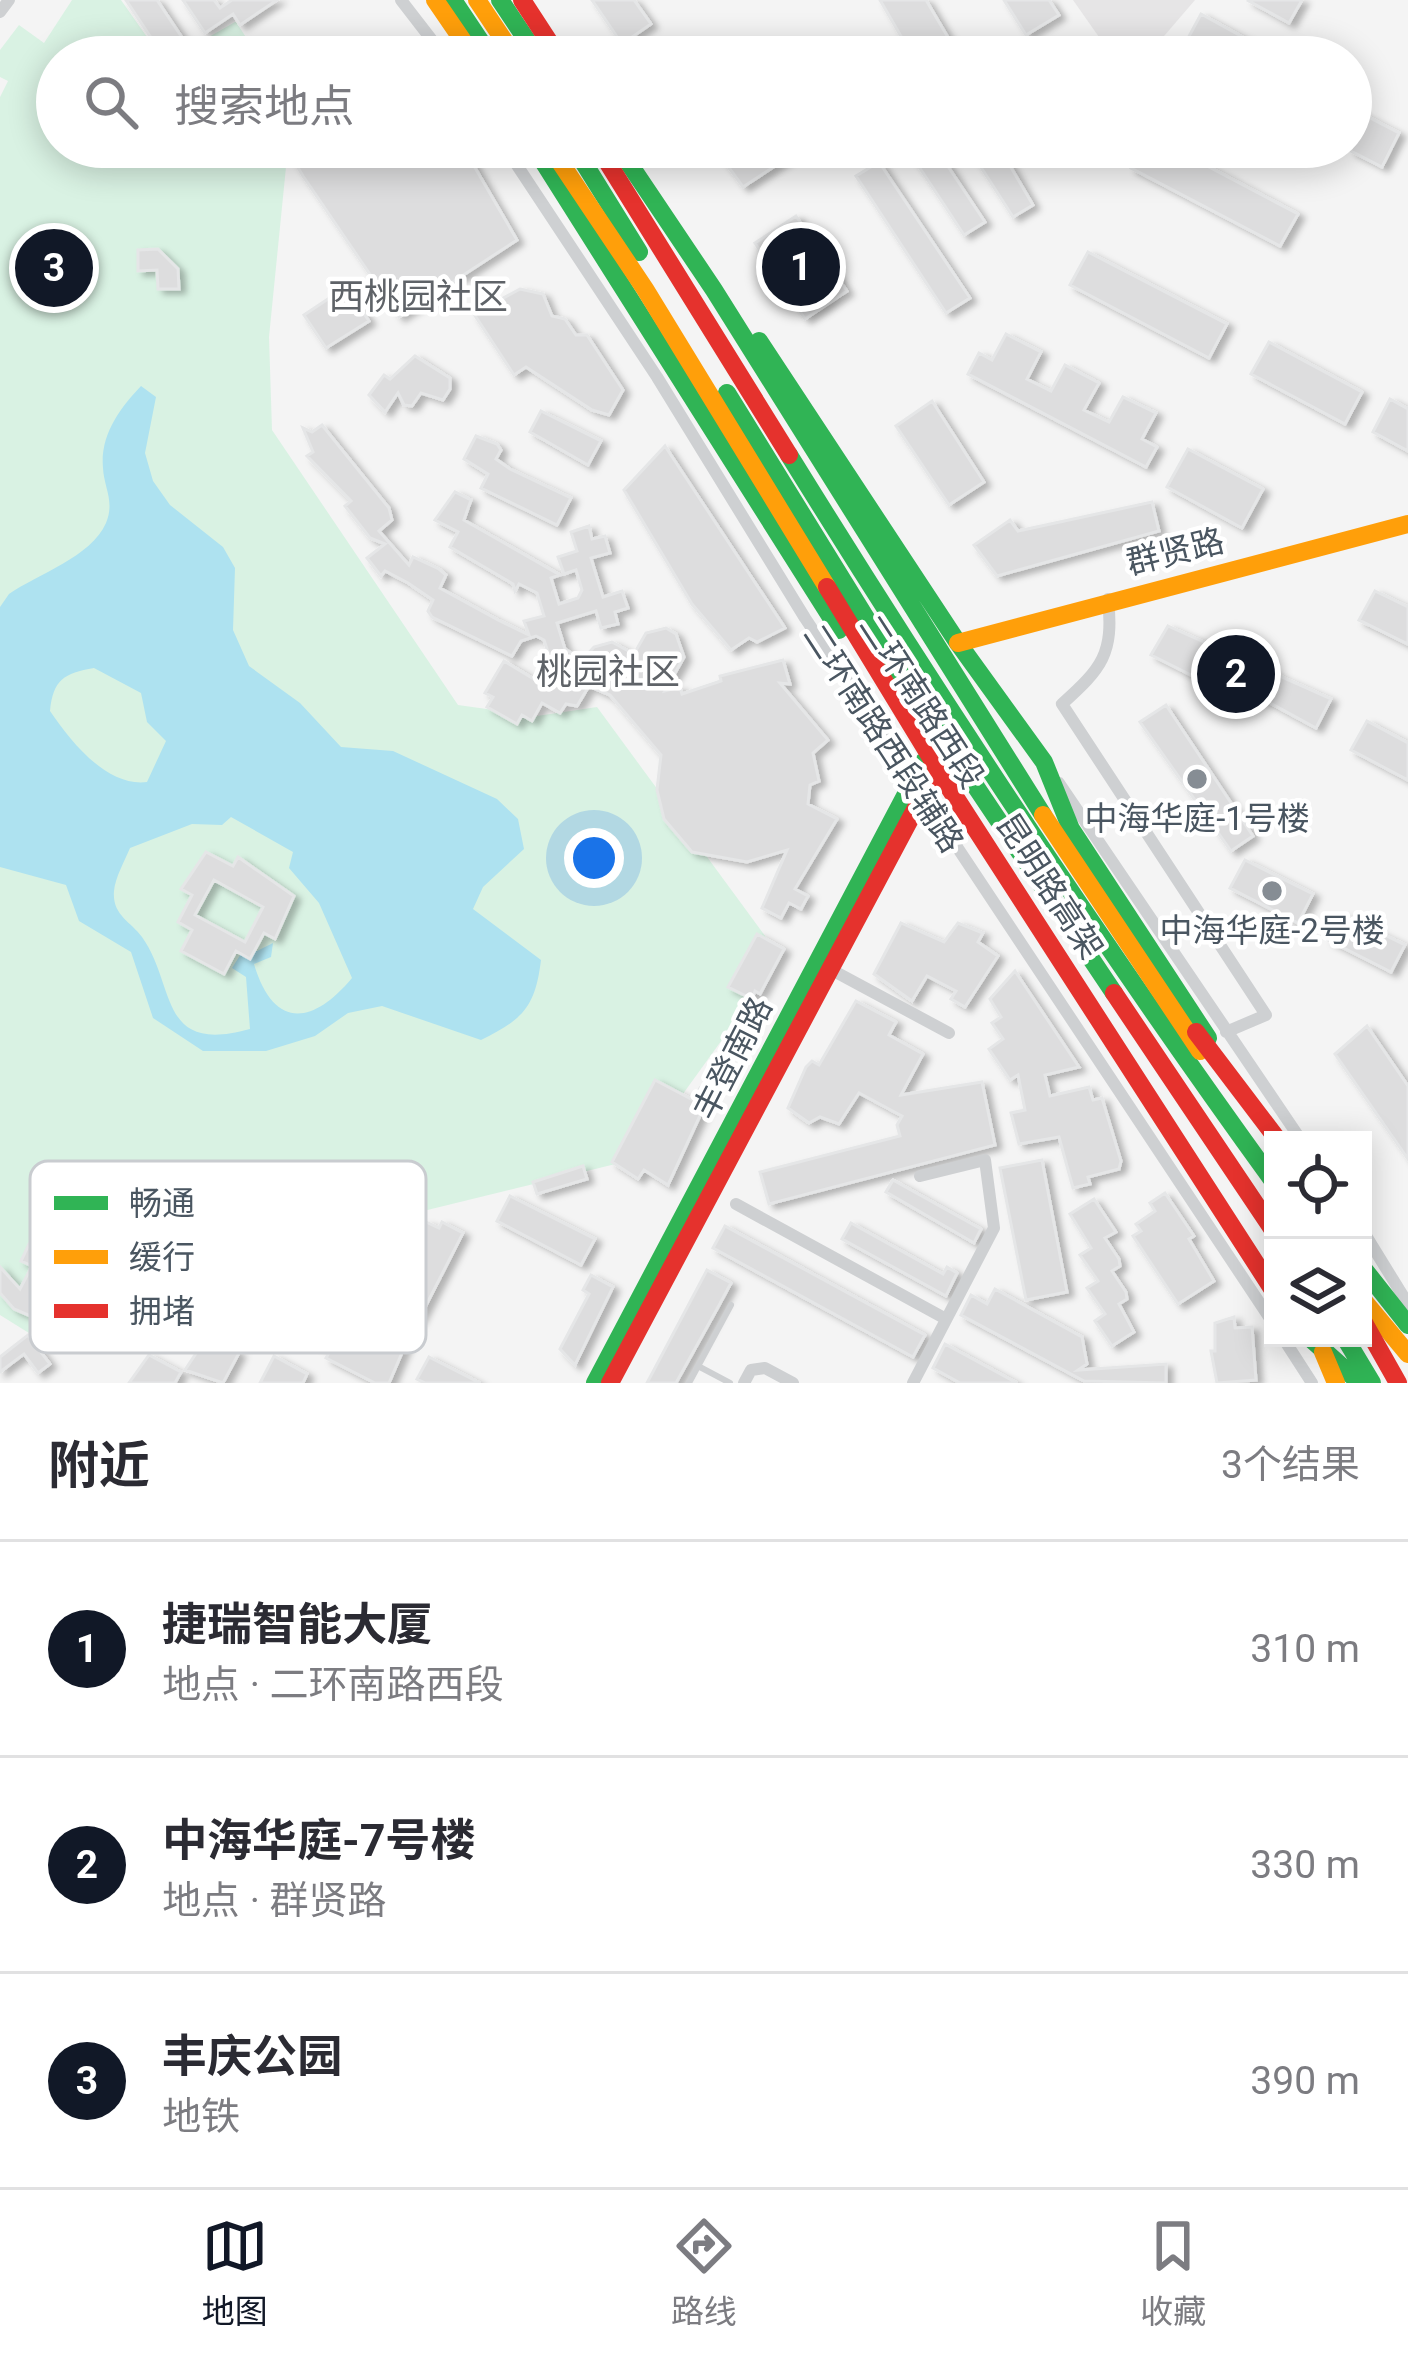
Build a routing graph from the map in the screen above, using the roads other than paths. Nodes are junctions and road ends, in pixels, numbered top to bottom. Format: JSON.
{"nodes":[{"id":1,"x":9,"y":0,"type":"edge"},
{"id":2,"x":401,"y":0,"type":"edge"},
{"id":3,"x":435,"y":0,"type":"edge"},
{"id":4,"x":453,"y":0,"type":"edge"},
{"id":5,"x":478,"y":0,"type":"edge"},
{"id":6,"x":500,"y":0,"type":"edge"},
{"id":7,"x":522,"y":0,"type":"edge"},
{"id":8,"x":535,"y":0,"type":"edge"},
{"id":9,"x":0,"y":12,"type":"edge"},
{"id":10,"x":429,"y":36,"type":"edge"},
{"id":11,"x":460,"y":36,"type":"edge"},
{"id":12,"x":477,"y":36,"type":"edge"},
{"id":13,"x":501,"y":36,"type":"edge"},
{"id":14,"x":524,"y":36,"type":"edge"},
{"id":15,"x":545,"y":36,"type":"edge"},
{"id":16,"x":558,"y":36,"type":"edge"},
{"id":17,"x":519,"y":168,"type":"edge"},
{"id":18,"x":547,"y":168,"type":"edge"},
{"id":19,"x":564,"y":168,"type":"edge"},
{"id":20,"x":587,"y":168,"type":"edge"},
{"id":21,"x":611,"y":168,"type":"edge"},
{"id":22,"x":631,"y":168,"type":"edge"},
{"id":23,"x":645,"y":168,"type":"edge"},
{"id":24,"x":1408,"y":524,"type":"edge"},
{"id":25,"x":1108,"y":599,"type":"junction"},
{"id":26,"x":958,"y":643,"type":"junction"},
{"id":27,"x":1044,"y":762,"type":"junction"},
{"id":28,"x":928,"y":769,"type":"junction"},
{"id":29,"x":917,"y":789,"type":"junction"},
{"id":30,"x":830,"y":969,"type":"junction"},
{"id":31,"x":1150,"y":975,"type":"junction"},
{"id":32,"x":1146,"y":1022,"type":"junction"},
{"id":33,"x":1226,"y":1032,"type":"junction"},
{"id":34,"x":949,"y":1033,"type":"dead end"},
{"id":35,"x":1269,"y":1131,"type":"edge"},
{"id":36,"x":1270,"y":1131,"type":"edge"},
{"id":37,"x":1295,"y":1131,"type":"edge"},
{"id":38,"x":1264,"y":1150,"type":"edge"},
{"id":39,"x":1264,"y":1169,"type":"edge"},
{"id":40,"x":920,"y":1176,"type":"dead end"},
{"id":41,"x":736,"y":1204,"type":"dead end"},
{"id":42,"x":1264,"y":1215,"type":"edge"},
{"id":43,"x":1368,"y":1239,"type":"edge"},
{"id":44,"x":1264,"y":1267,"type":"edge"},
{"id":45,"x":1264,"y":1276,"type":"edge"},
{"id":46,"x":1372,"y":1283,"type":"edge"},
{"id":47,"x":1372,"y":1288,"type":"edge"},
{"id":48,"x":1408,"y":1304,"type":"edge"},
{"id":49,"x":731,"y":1305,"type":"dead end"},
{"id":50,"x":1264,"y":1310,"type":"edge"},
{"id":51,"x":1372,"y":1310,"type":"edge"},
{"id":52,"x":946,"y":1319,"type":"junction"},
{"id":53,"x":1408,"y":1325,"type":"edge"},
{"id":54,"x":1372,"y":1337,"type":"edge"},
{"id":55,"x":1289,"y":1347,"type":"edge"},
{"id":56,"x":1317,"y":1347,"type":"edge"},
{"id":57,"x":1322,"y":1347,"type":"edge"},
{"id":58,"x":1350,"y":1347,"type":"edge"},
{"id":59,"x":1408,"y":1350,"type":"edge"},
{"id":60,"x":698,"y":1366,"type":"junction"},
{"id":61,"x":595,"y":1383,"type":"edge"},
{"id":62,"x":610,"y":1383,"type":"edge"},
{"id":63,"x":689,"y":1383,"type":"edge"},
{"id":64,"x":730,"y":1383,"type":"edge"},
{"id":65,"x":744,"y":1383,"type":"edge"},
{"id":66,"x":793,"y":1383,"type":"edge"},
{"id":67,"x":913,"y":1383,"type":"edge"},
{"id":68,"x":1312,"y":1383,"type":"edge"},
{"id":69,"x":1336,"y":1383,"type":"edge"},
{"id":70,"x":1360,"y":1383,"type":"edge"},
{"id":71,"x":1372,"y":1383,"type":"edge"},
{"id":72,"x":1398,"y":1383,"type":"edge"}],
"edges":[{"from":1,"to":9,"type":"street"},
{"from":2,"to":10,"type":"street"},
{"from":3,"to":11,"type":"main road"},
{"from":4,"to":12,"type":"main road"},
{"from":5,"to":13,"type":"main road"},
{"from":6,"to":14,"type":"main road"},
{"from":7,"to":15,"type":"main road"},
{"from":8,"to":16,"type":"main road"},
{"from":17,"to":29,"type":"street","name":"二环南路西段辅路"},
{"from":18,"to":28,"type":"main road","name":"二环南路西段"},
{"from":19,"to":45,"type":"main road","name":"昆明路高架"},
{"from":20,"to":32,"type":"main road","name":"二环南路西段"},
{"from":21,"to":32,"type":"main road","name":"二环南路西段"},
{"from":22,"to":31,"type":"main road","name":"昆明路高架"},
{"from":23,"to":26,"type":"main road","name":"二环南路西段"},
{"from":24,"to":25,"type":"main road","name":"群贤路"},
{"from":25,"to":26,"type":"main road","name":"群贤路"},
{"from":25,"to":33,"type":"street"},
{"from":26,"to":27,"type":"main road","name":"二环南路西段"},
{"from":27,"to":33,"type":"street"},
{"from":27,"to":35,"type":"main road","name":"二环南路西段"},
{"from":28,"to":29,"type":"main road","name":"丰登南路"},
{"from":28,"to":44,"type":"main road","name":"二环南路西段"},
{"from":29,"to":30,"type":"main road","name":"丰登南路"},
{"from":29,"to":50,"type":"street","name":"二环南路西段辅路"},
{"from":29,"to":61,"type":"main road","name":"丰登南路"},
{"from":30,"to":34,"type":"street"},
{"from":30,"to":62,"type":"main road","name":"丰登南路"},
{"from":31,"to":36,"type":"main road"},
{"from":31,"to":38,"type":"main road","name":"昆明路高架"},
{"from":32,"to":39,"type":"main road"},
{"from":32,"to":42,"type":"main road"},
{"from":33,"to":37,"type":"street"},
{"from":40,"to":52,"type":"street"},
{"from":41,"to":52,"type":"street"},
{"from":43,"to":48,"type":"street"},
{"from":46,"to":53,"type":"main road"},
{"from":47,"to":59,"type":"main road"},
{"from":49,"to":60,"type":"lane"},
{"from":51,"to":59,"type":"main road"},
{"from":52,"to":67,"type":"street"},
{"from":54,"to":72,"type":"main road"},
{"from":55,"to":68,"type":"street"},
{"from":56,"to":69,"type":"main road"},
{"from":57,"to":70,"type":"main road"},
{"from":58,"to":71,"type":"main road"},
{"from":60,"to":63,"type":"lane"},
{"from":60,"to":64,"type":"lane"},
{"from":65,"to":66,"type":"street"}]}
